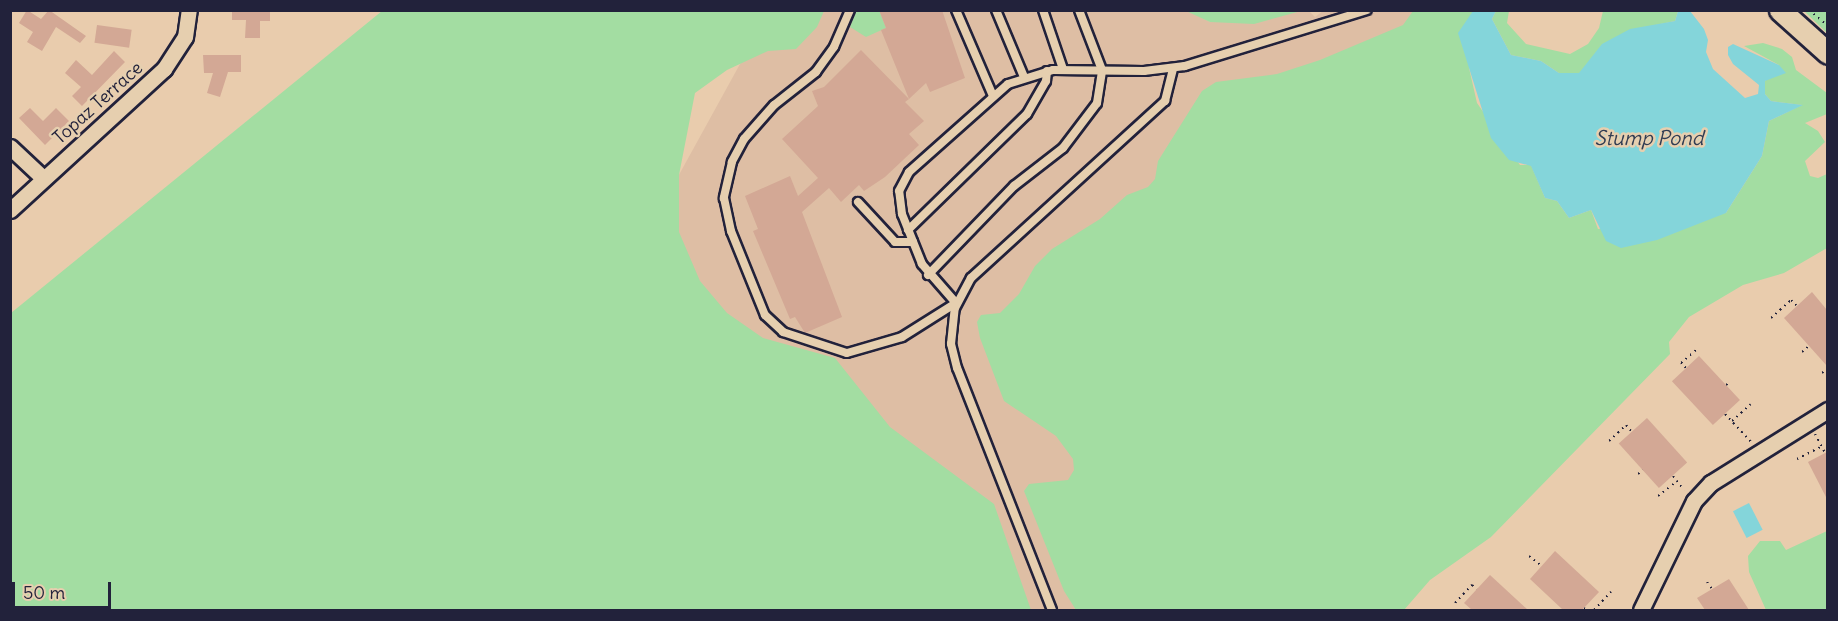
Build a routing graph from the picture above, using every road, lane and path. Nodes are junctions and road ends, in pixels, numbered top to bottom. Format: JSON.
{"nodes":[{"id":1,"x":189,"y":10,"type":"edge"},
{"id":2,"x":850,"y":10,"type":"edge"},
{"id":3,"x":956,"y":10,"type":"edge"},
{"id":4,"x":996,"y":10,"type":"edge"},
{"id":5,"x":1043,"y":10,"type":"edge"},
{"id":6,"x":1079,"y":10,"type":"edge"},
{"id":7,"x":1367,"y":10,"type":"edge"},
{"id":8,"x":1780,"y":10,"type":"edge"},
{"id":9,"x":1809,"y":10,"type":"edge"},
{"id":10,"x":1827,"y":26,"type":"edge"},
{"id":11,"x":1827,"y":53,"type":"edge"},
{"id":12,"x":1173,"y":68,"type":"junction"},
{"id":13,"x":1063,"y":69,"type":"junction"},
{"id":14,"x":1102,"y":70,"type":"junction"},
{"id":15,"x":1047,"y":71,"type":"junction"},
{"id":16,"x":1024,"y":77,"type":"junction"},
{"id":17,"x":993,"y":96,"type":"junction"},
{"id":18,"x":10,"y":147,"type":"edge"},
{"id":19,"x":43,"y":178,"type":"junction"},
{"id":20,"x":858,"y":202,"type":"dead end"},
{"id":21,"x":10,"y":210,"type":"edge"},
{"id":22,"x":908,"y":230,"type":"junction"},
{"id":23,"x":913,"y":242,"type":"junction"},
{"id":24,"x":928,"y":274,"type":"junction"},
{"id":25,"x":956,"y":303,"type":"junction"},
{"id":26,"x":1797,"y":306,"type":"dead end"},
{"id":27,"x":1771,"y":318,"type":"dead end"},
{"id":28,"x":1809,"y":346,"type":"dead end"},
{"id":29,"x":1698,"y":348,"type":"dead end"},
{"id":30,"x":1802,"y":352,"type":"dead end"},
{"id":31,"x":1686,"y":368,"type":"dead end"},
{"id":32,"x":1827,"y":368,"type":"edge"},
{"id":33,"x":1822,"y":373,"type":"dead end"},
{"id":34,"x":1730,"y":382,"type":"dead end"},
{"id":35,"x":1726,"y":385,"type":"dead end"},
{"id":36,"x":1751,"y":405,"type":"dead end"},
{"id":37,"x":1827,"y":410,"type":"edge"},
{"id":38,"x":1725,"y":414,"type":"dead end"},
{"id":39,"x":1732,"y":421,"type":"junction"},
{"id":40,"x":1809,"y":424,"type":"junction"},
{"id":41,"x":1632,"y":432,"type":"dead end"},
{"id":42,"x":1609,"y":441,"type":"dead end"},
{"id":43,"x":1821,"y":447,"type":"junction"},
{"id":44,"x":1761,"y":453,"type":"junction"},
{"id":45,"x":1825,"y":453,"type":"dead end"},
{"id":46,"x":1797,"y":459,"type":"dead end"},
{"id":47,"x":1642,"y":470,"type":"dead end"},
{"id":48,"x":1638,"y":474,"type":"dead end"},
{"id":49,"x":1673,"y":476,"type":"dead end"},
{"id":50,"x":1677,"y":481,"type":"junction"},
{"id":51,"x":1658,"y":496,"type":"dead end"},
{"id":52,"x":1694,"y":501,"type":"junction"},
{"id":53,"x":1529,"y":555,"type":"dead end"},
{"id":54,"x":1542,"y":566,"type":"dead end"},
{"id":55,"x":1707,"y":582,"type":"dead end"},
{"id":56,"x":1477,"y":589,"type":"dead end"},
{"id":57,"x":1712,"y":589,"type":"dead end"},
{"id":58,"x":1611,"y":592,"type":"dead end"},
{"id":59,"x":1455,"y":603,"type":"dead end"},
{"id":60,"x":1052,"y":610,"type":"edge"},
{"id":61,"x":1594,"y":610,"type":"edge"},
{"id":62,"x":1641,"y":610,"type":"edge"}],
"edges":[{"from":1,"to":19,"type":"street","name":"Topaz Terrace"},
{"from":2,"to":25,"type":"lane"},
{"from":3,"to":17,"type":"lane"},
{"from":4,"to":16,"type":"lane"},
{"from":5,"to":13,"type":"lane"},
{"from":6,"to":14,"type":"lane"},
{"from":7,"to":12,"type":"lane"},
{"from":8,"to":11,"type":"main road"},
{"from":9,"to":10,"type":"path"},
{"from":12,"to":14,"type":"lane"},
{"from":12,"to":25,"type":"lane"},
{"from":13,"to":14,"type":"lane"},
{"from":13,"to":15,"type":"lane"},
{"from":14,"to":24,"type":"lane"},
{"from":15,"to":16,"type":"lane"},
{"from":15,"to":22,"type":"lane"},
{"from":16,"to":17,"type":"lane"},
{"from":17,"to":22,"type":"lane"},
{"from":18,"to":19,"type":"street"},
{"from":19,"to":21,"type":"street","name":"Topaz Terrace"},
{"from":20,"to":23,"type":"lane"},
{"from":22,"to":23,"type":"lane"},
{"from":23,"to":24,"type":"lane"},
{"from":24,"to":25,"type":"lane"},
{"from":25,"to":60,"type":"lane"},
{"from":26,"to":27,"type":"path"},
{"from":28,"to":30,"type":"path"},
{"from":29,"to":31,"type":"path"},
{"from":32,"to":33,"type":"path"},
{"from":34,"to":35,"type":"path"},
{"from":36,"to":39,"type":"path"},
{"from":37,"to":40,"type":"street"},
{"from":38,"to":39,"type":"path"},
{"from":39,"to":44,"type":"path"},
{"from":40,"to":43,"type":"path"},
{"from":40,"to":44,"type":"street"},
{"from":41,"to":42,"type":"path"},
{"from":43,"to":45,"type":"path"},
{"from":43,"to":46,"type":"path"},
{"from":44,"to":52,"type":"street"},
{"from":47,"to":48,"type":"path"},
{"from":49,"to":50,"type":"path"},
{"from":50,"to":51,"type":"path"},
{"from":50,"to":52,"type":"path"},
{"from":52,"to":62,"type":"street"},
{"from":53,"to":54,"type":"path"},
{"from":55,"to":57,"type":"path"},
{"from":56,"to":59,"type":"path"},
{"from":58,"to":61,"type":"path"}]}
